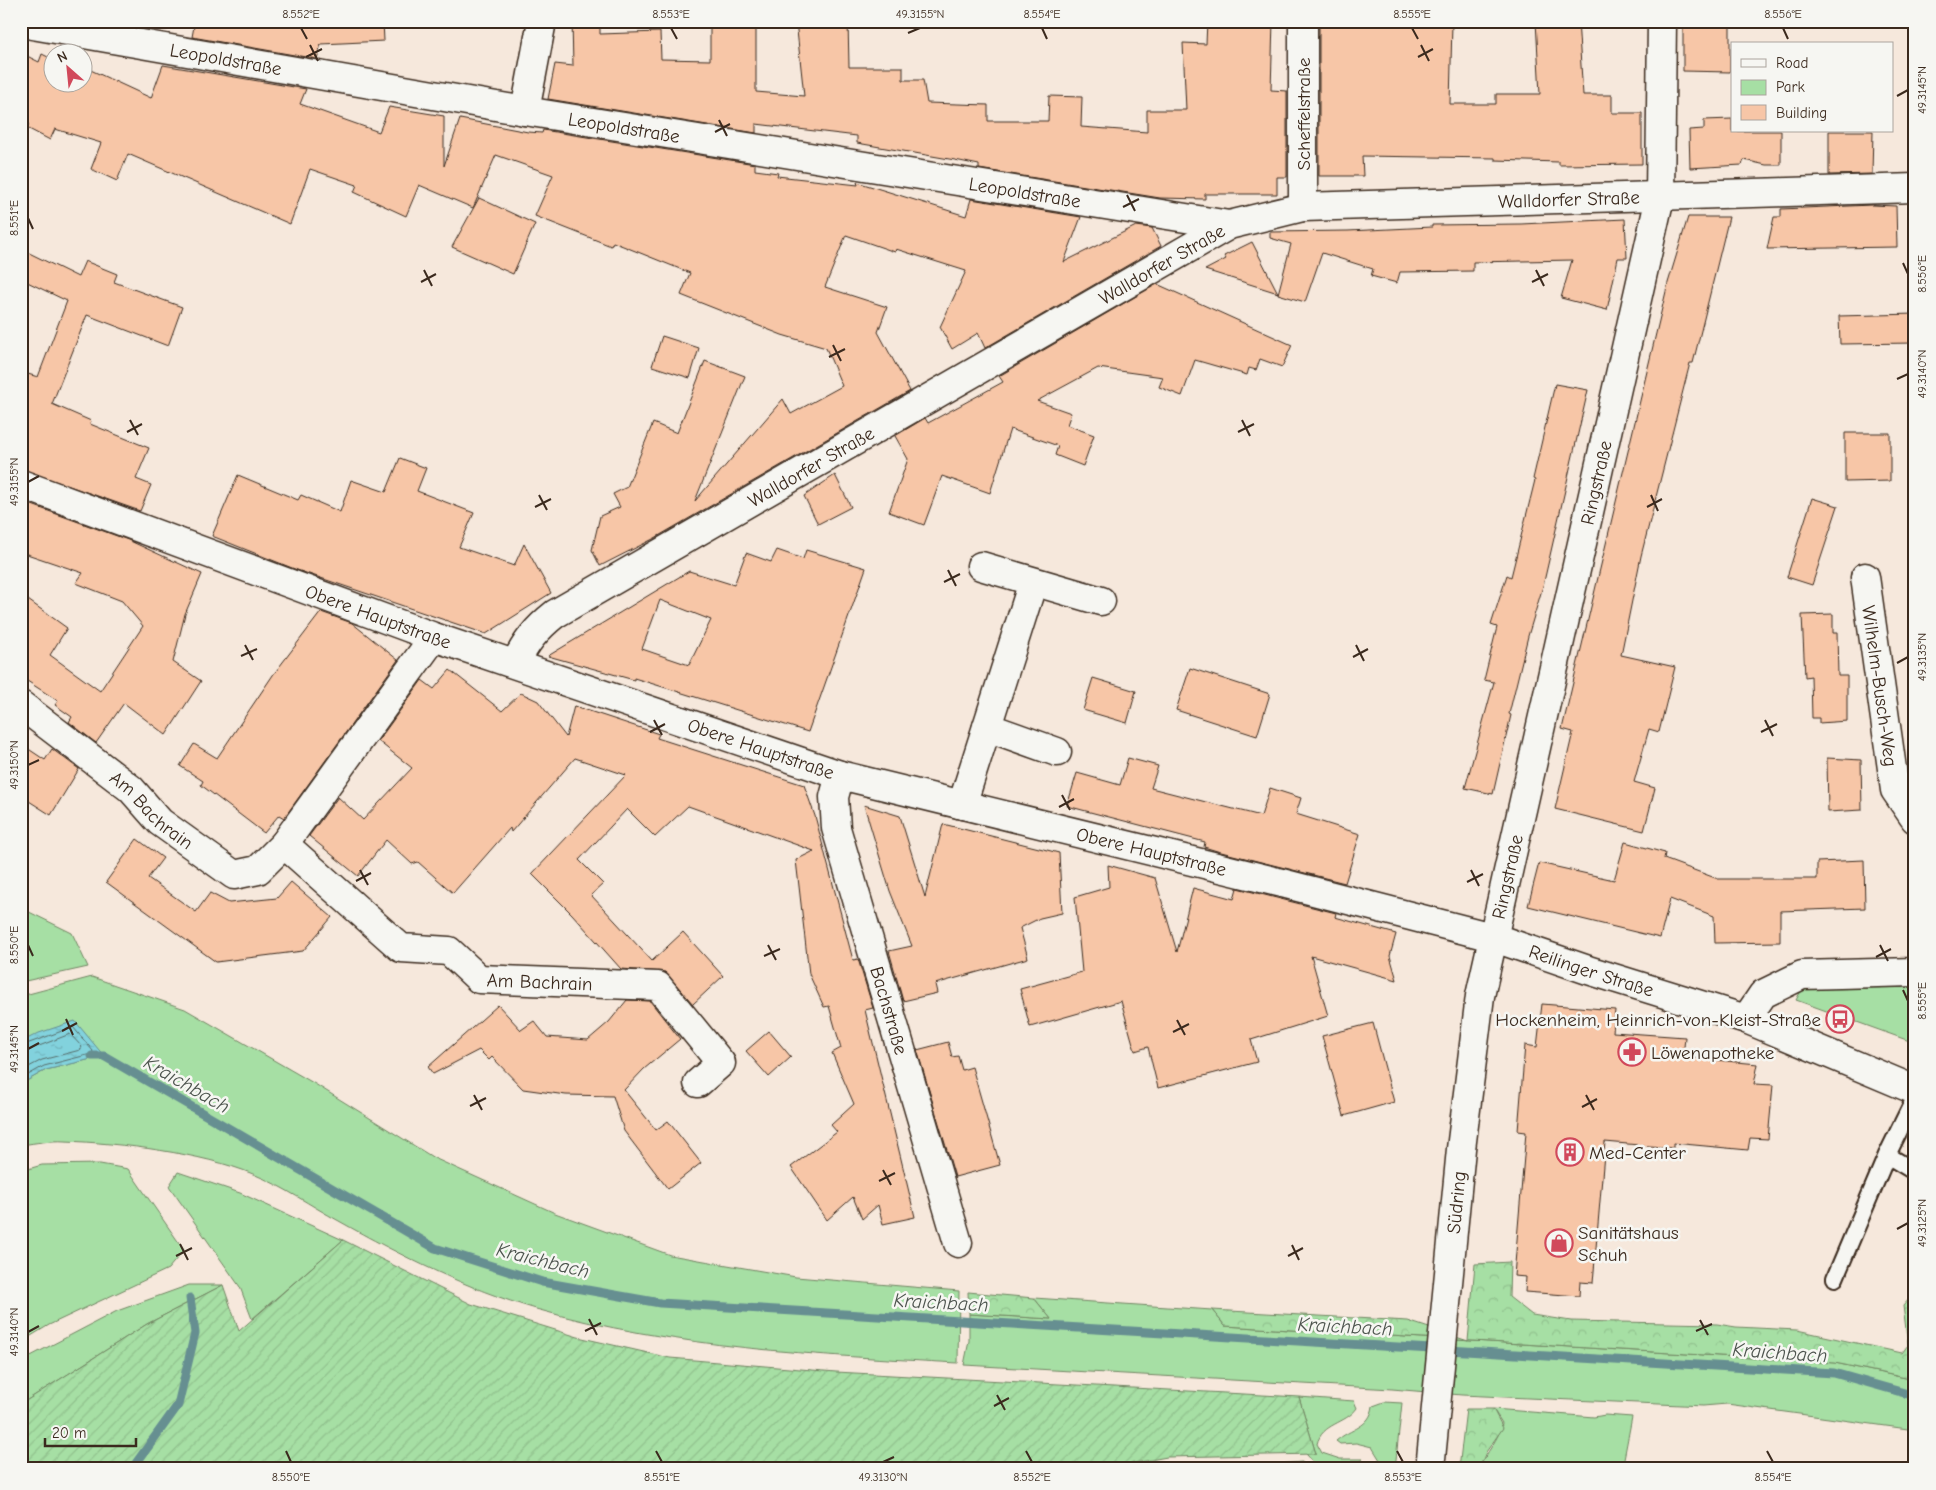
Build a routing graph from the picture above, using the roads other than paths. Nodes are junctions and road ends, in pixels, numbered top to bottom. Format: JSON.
{"nodes":[{"id":1,"x":542,"y":21,"type":"edge"},
{"id":2,"x":1303,"y":21,"type":"edge"},
{"id":3,"x":1662,"y":21,"type":"edge"},
{"id":4,"x":21,"y":23,"type":"edge"},
{"id":5,"x":525,"y":111,"type":"junction"},
{"id":6,"x":1915,"y":188,"type":"edge"},
{"id":7,"x":1660,"y":197,"type":"junction"},
{"id":8,"x":1303,"y":207,"type":"junction"},
{"id":9,"x":1229,"y":225,"type":"junction"},
{"id":10,"x":21,"y":484,"type":"edge"},
{"id":11,"x":981,"y":566,"type":"dead end"},
{"id":12,"x":1865,"y":577,"type":"dead end"},
{"id":13,"x":1033,"y":582,"type":"junction"},
{"id":14,"x":1101,"y":602,"type":"dead end"},
{"id":15,"x":434,"y":637,"type":"junction"},
{"id":16,"x":515,"y":664,"type":"junction"},
{"id":17,"x":21,"y":705,"type":"edge"},
{"id":18,"x":987,"y":727,"type":"junction"},
{"id":19,"x":1057,"y":752,"type":"dead end"},
{"id":20,"x":840,"y":775,"type":"junction"},
{"id":21,"x":962,"y":805,"type":"junction"},
{"id":22,"x":1915,"y":819,"type":"edge"},
{"id":23,"x":284,"y":844,"type":"junction"},
{"id":24,"x":1492,"y":937,"type":"junction"},
{"id":25,"x":1915,"y":972,"type":"edge"},
{"id":26,"x":1746,"y":1019,"type":"junction"},
{"id":27,"x":698,"y":1083,"type":"dead end"},
{"id":28,"x":1915,"y":1090,"type":"edge"},
{"id":29,"x":1915,"y":1098,"type":"edge"},
{"id":30,"x":1887,"y":1155,"type":"junction"},
{"id":31,"x":1915,"y":1172,"type":"edge"},
{"id":32,"x":958,"y":1243,"type":"dead end"},
{"id":33,"x":1835,"y":1278,"type":"dead end"},
{"id":34,"x":1430,"y":1469,"type":"edge"}],
"edges":[{"from":1,"to":5,"type":"street"},
{"from":2,"to":8,"type":"street","name":"Scheffelstraße"},
{"from":3,"to":7,"type":"street","name":"Ringstraße"},
{"from":4,"to":5,"type":"street","name":"Leopoldstraße"},
{"from":5,"to":9,"type":"street","name":"Leopoldstraße"},
{"from":6,"to":7,"type":"street","name":"Walldorfer Straße"},
{"from":7,"to":8,"type":"street","name":"Walldorfer Straße"},
{"from":7,"to":24,"type":"street","name":"Ringstraße"},
{"from":8,"to":9,"type":"street","name":"Walldorfer Straße"},
{"from":9,"to":16,"type":"street","name":"Walldorfer Straße"},
{"from":10,"to":15,"type":"street","name":"Obere Hauptstraße"},
{"from":11,"to":13,"type":"street"},
{"from":12,"to":22,"type":"street","name":"Wilhelm-Busch-Weg"},
{"from":13,"to":14,"type":"street"},
{"from":13,"to":18,"type":"street"},
{"from":15,"to":16,"type":"street","name":"Obere Hauptstraße"},
{"from":15,"to":23,"type":"street","name":"Am Bachrain"},
{"from":16,"to":20,"type":"street","name":"Obere Hauptstraße"},
{"from":17,"to":23,"type":"street","name":"Am Bachrain"},
{"from":18,"to":19,"type":"street"},
{"from":18,"to":21,"type":"street"},
{"from":20,"to":21,"type":"street","name":"Obere Hauptstraße"},
{"from":20,"to":32,"type":"street","name":"Bachstraße"},
{"from":21,"to":24,"type":"street","name":"Obere Hauptstraße"},
{"from":23,"to":27,"type":"street","name":"Am Bachrain"},
{"from":24,"to":26,"type":"street","name":"Reilinger Straße"},
{"from":24,"to":34,"type":"street","name":"Südring"},
{"from":25,"to":26,"type":"street"},
{"from":26,"to":28,"type":"street","name":"Reilinger Straße"},
{"from":29,"to":30,"type":"lane"},
{"from":30,"to":31,"type":"lane"},
{"from":30,"to":33,"type":"lane"}]}
